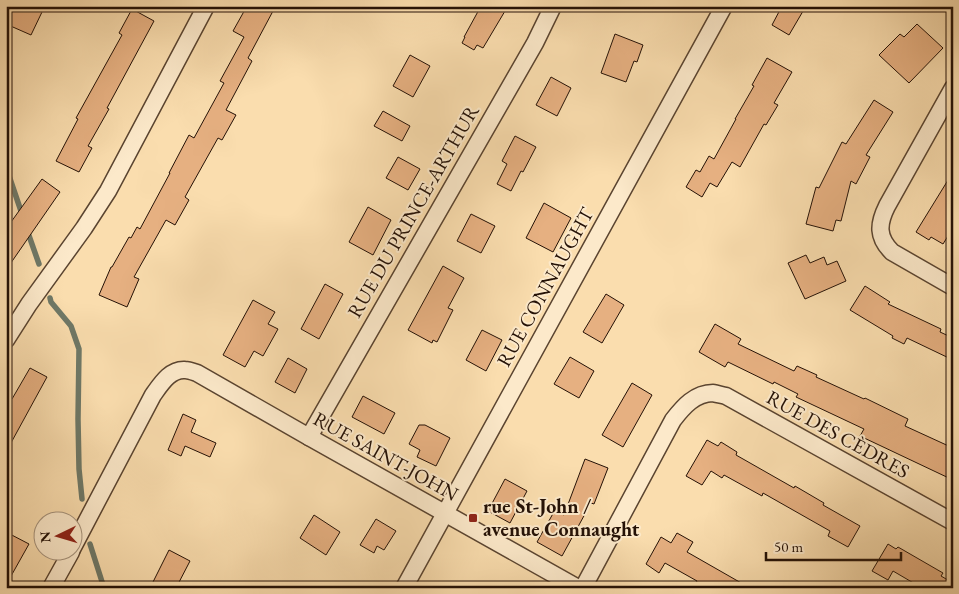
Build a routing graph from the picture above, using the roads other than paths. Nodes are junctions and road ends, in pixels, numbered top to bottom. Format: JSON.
{"nodes":[{"id":1,"x":206,"y":6,"type":"edge"},
{"id":2,"x":553,"y":6,"type":"edge"},
{"id":3,"x":724,"y":6,"type":"edge"},
{"id":4,"x":953,"y":88,"type":"edge"},
{"id":5,"x":953,"y":286,"type":"edge"},
{"id":6,"x":6,"y":340,"type":"edge"},
{"id":7,"x":309,"y":437,"type":"junction"},
{"id":8,"x":445,"y":513,"type":"junction"},
{"id":9,"x":953,"y":522,"type":"edge"},
{"id":10,"x":82,"y":531,"type":"edge"},
{"id":11,"x":65,"y":562,"type":"edge"},
{"id":12,"x":51,"y":588,"type":"edge"},
{"id":13,"x":404,"y":588,"type":"edge"},
{"id":14,"x":578,"y":588,"type":"edge"},
{"id":15,"x":583,"y":588,"type":"edge"}],
"edges":[{"from":1,"to":6,"type":"street"},
{"from":2,"to":7,"type":"street","name":"RUE DU PRINCE-ARTHUR"},
{"from":3,"to":8,"type":"street","name":"RUE CONNAUGHT"},
{"from":4,"to":5,"type":"street"},
{"from":7,"to":8,"type":"street","name":"RUE SAINT-JOHN"},
{"from":7,"to":10,"type":"street","name":"RUE SAINT-JOHN"},
{"from":8,"to":13,"type":"street","name":"RUE CONNAUGHT"},
{"from":8,"to":14,"type":"street","name":"RUE SAINT-JOHN"},
{"from":9,"to":15,"type":"street","name":"RUE DES CÈDRES"},
{"from":11,"to":12,"type":"street"}]}
